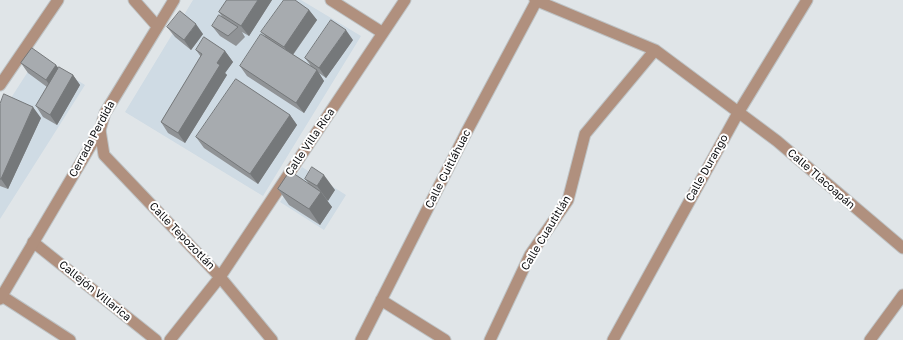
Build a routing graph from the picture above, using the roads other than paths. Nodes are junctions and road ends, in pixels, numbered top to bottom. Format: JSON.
{"nodes":[{"id":1,"x":58,"y":0,"type":"edge"},
{"id":2,"x":134,"y":0,"type":"edge"},
{"id":3,"x":174,"y":0,"type":"edge"},
{"id":4,"x":331,"y":0,"type":"edge"},
{"id":5,"x":405,"y":0,"type":"edge"},
{"id":6,"x":536,"y":0,"type":"edge"},
{"id":7,"x":808,"y":0,"type":"edge"},
{"id":8,"x":157,"y":26,"type":"junction"},
{"id":9,"x":383,"y":33,"type":"junction"},
{"id":10,"x":655,"y":50,"type":"junction"},
{"id":11,"x":0,"y":86,"type":"edge"},
{"id":12,"x":738,"y":113,"type":"junction"},
{"id":13,"x":100,"y":130,"type":"junction"},
{"id":14,"x":33,"y":242,"type":"junction"},
{"id":15,"x":903,"y":248,"type":"edge"},
{"id":16,"x":220,"y":276,"type":"junction"},
{"id":17,"x":903,"y":295,"type":"edge"},
{"id":18,"x":1,"y":298,"type":"edge"},
{"id":19,"x":381,"y":300,"type":"junction"},
{"id":20,"x":70,"y":340,"type":"edge"},
{"id":21,"x":156,"y":340,"type":"edge"},
{"id":22,"x":170,"y":340,"type":"edge"},
{"id":23,"x":272,"y":340,"type":"edge"},
{"id":24,"x":361,"y":340,"type":"edge"},
{"id":25,"x":445,"y":340,"type":"edge"},
{"id":26,"x":490,"y":340,"type":"edge"},
{"id":27,"x":612,"y":340,"type":"edge"},
{"id":28,"x":870,"y":340,"type":"edge"}],
"edges":[{"from":1,"to":11,"type":"street"},
{"from":2,"to":8,"type":"street"},
{"from":3,"to":8,"type":"street","name":"Cerrada Perdida"},
{"from":4,"to":9,"type":"street"},
{"from":5,"to":9,"type":"street","name":"Calle Villa Rica"},
{"from":6,"to":10,"type":"street","name":"Calle Tlacoapán"},
{"from":6,"to":19,"type":"street","name":"Calle Cuitláhuac"},
{"from":7,"to":12,"type":"street","name":"Calle Durango"},
{"from":8,"to":13,"type":"street","name":"Cerrada Perdida"},
{"from":9,"to":16,"type":"street","name":"Calle Villa Rica"},
{"from":10,"to":12,"type":"street","name":"Calle Tlacoapán"},
{"from":10,"to":26,"type":"street","name":"Calle Cuautitlán"},
{"from":12,"to":15,"type":"street","name":"Calle Tlacoapán"},
{"from":12,"to":27,"type":"street","name":"Calle Durango"},
{"from":13,"to":14,"type":"street","name":"Cerrada Perdida"},
{"from":13,"to":16,"type":"street","name":"Calle Tepozotlán"},
{"from":14,"to":18,"type":"street","name":"Cerrada Perdida"},
{"from":14,"to":21,"type":"street","name":"Callejón Villarica"},
{"from":16,"to":22,"type":"street","name":"Calle Villa Rica"},
{"from":16,"to":23,"type":"street","name":"Calle Tepozotlán"},
{"from":17,"to":28,"type":"street"},
{"from":18,"to":20,"type":"street"},
{"from":19,"to":24,"type":"street","name":"Calle Cuitláhuac"},
{"from":19,"to":25,"type":"street"}]}
